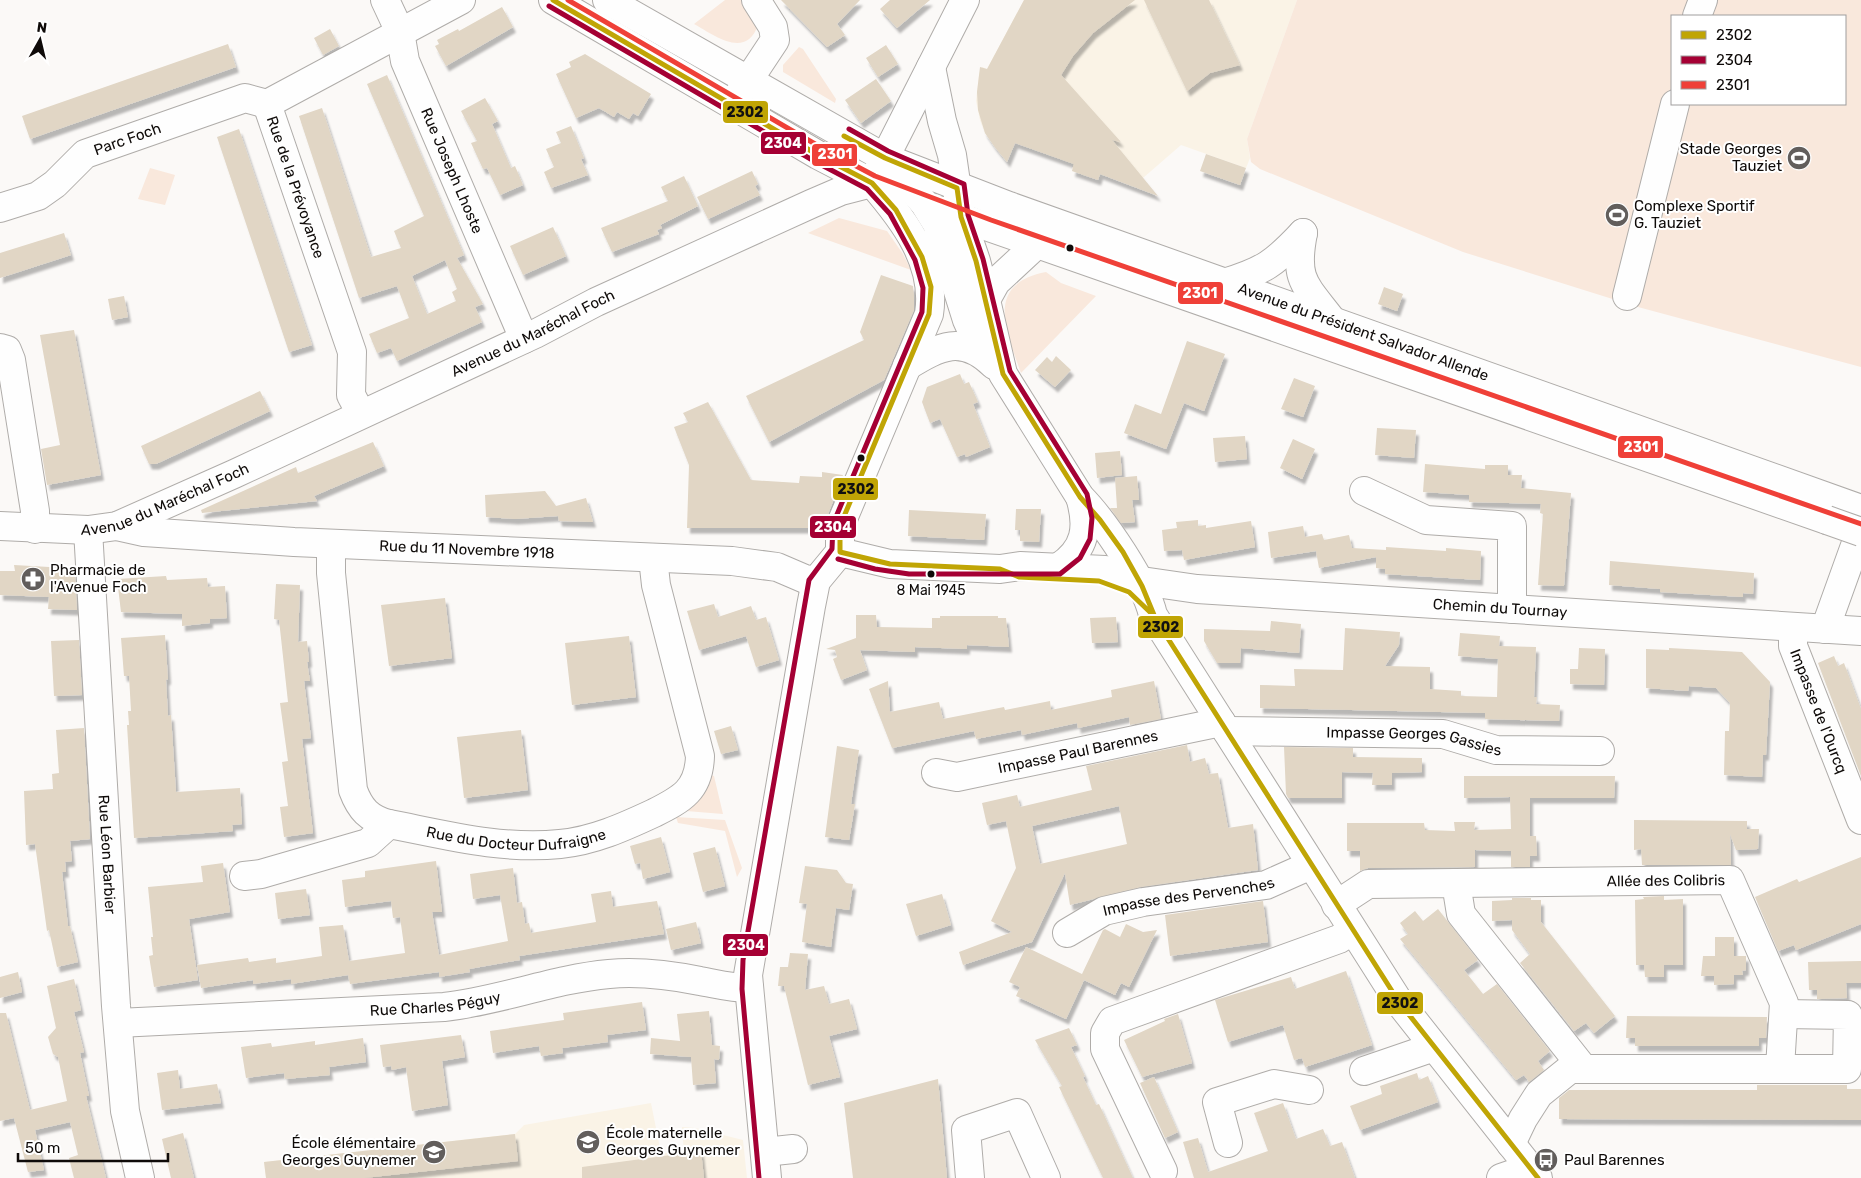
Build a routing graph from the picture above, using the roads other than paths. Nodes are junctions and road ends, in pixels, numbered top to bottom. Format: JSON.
{"nodes":[{"id":1,"x":384,"y":0,"type":"edge"},
{"id":2,"x":461,"y":0,"type":"edge"},
{"id":3,"x":553,"y":0,"type":"edge"},
{"id":4,"x":578,"y":0,"type":"edge"},
{"id":5,"x":607,"y":0,"type":"edge"},
{"id":6,"x":756,"y":0,"type":"edge"},
{"id":7,"x":965,"y":0,"type":"edge"},
{"id":8,"x":1702,"y":0,"type":"edge"},
{"id":9,"x":1697,"y":15,"type":"edge"},
{"id":10,"x":400,"y":32,"type":"junction"},
{"id":11,"x":931,"y":67,"type":"junction"},
{"id":12,"x":740,"y":94,"type":"junction"},
{"id":13,"x":267,"y":104,"type":"junction"},
{"id":14,"x":1675,"y":105,"type":"edge"},
{"id":15,"x":885,"y":158,"type":"junction"},
{"id":16,"x":872,"y":183,"type":"junction"},
{"id":17,"x":957,"y":188,"type":"junction"},
{"id":18,"x":924,"y":203,"type":"junction"},
{"id":19,"x":0,"y":208,"type":"edge"},
{"id":20,"x":961,"y":217,"type":"junction"},
{"id":21,"x":1037,"y":244,"type":"junction"},
{"id":22,"x":1224,"y":283,"type":"junction"},
{"id":23,"x":1627,"y":296,"type":"dead end"},
{"id":24,"x":986,"y":300,"type":"junction"},
{"id":25,"x":1332,"y":320,"type":"junction"},
{"id":26,"x":524,"y":339,"type":"junction"},
{"id":27,"x":0,"y":348,"type":"edge"},
{"id":28,"x":982,"y":353,"type":"junction"},
{"id":29,"x":907,"y":366,"type":"junction"},
{"id":30,"x":1003,"y":374,"type":"junction"},
{"id":31,"x":361,"y":414,"type":"junction"},
{"id":32,"x":1364,"y":491,"type":"dead end"},
{"id":33,"x":1080,"y":497,"type":"junction"},
{"id":34,"x":1861,"y":509,"type":"edge"},
{"id":35,"x":1830,"y":510,"type":"junction"},
{"id":36,"x":0,"y":526,"type":"edge"},
{"id":37,"x":117,"y":526,"type":"junction"},
{"id":38,"x":35,"y":528,"type":"junction"},
{"id":39,"x":88,"y":530,"type":"junction"},
{"id":40,"x":1861,"y":530,"type":"edge"},
{"id":41,"x":331,"y":544,"type":"junction"},
{"id":42,"x":840,"y":552,"type":"junction"},
{"id":43,"x":653,"y":558,"type":"junction"},
{"id":44,"x":1059,"y":567,"type":"junction"},
{"id":45,"x":1000,"y":569,"type":"junction"},
{"id":46,"x":816,"y":581,"type":"junction"},
{"id":47,"x":1139,"y":581,"type":"junction"},
{"id":48,"x":1512,"y":609,"type":"junction"},
{"id":49,"x":1153,"y":615,"type":"junction"},
{"id":50,"x":1793,"y":628,"type":"junction"},
{"id":51,"x":1825,"y":629,"type":"junction"},
{"id":52,"x":1861,"y":631,"type":"edge"},
{"id":53,"x":1224,"y":726,"type":"junction"},
{"id":54,"x":1600,"y":751,"type":"dead end"},
{"id":55,"x":936,"y":773,"type":"dead end"},
{"id":56,"x":1861,"y":820,"type":"edge"},
{"id":57,"x":390,"y":824,"type":"junction"},
{"id":58,"x":1311,"y":865,"type":"junction"},
{"id":59,"x":244,"y":876,"type":"dead end"},
{"id":60,"x":1456,"y":883,"type":"junction"},
{"id":61,"x":1336,"y":905,"type":"junction"},
{"id":62,"x":1352,"y":931,"type":"junction"},
{"id":63,"x":1067,"y":933,"type":"dead end"},
{"id":64,"x":749,"y":988,"type":"junction"},
{"id":65,"x":1784,"y":1014,"type":"junction"},
{"id":66,"x":118,"y":1023,"type":"junction"},
{"id":67,"x":1434,"y":1047,"type":"junction"},
{"id":68,"x":1583,"y":1068,"type":"junction"},
{"id":69,"x":1780,"y":1068,"type":"junction"},
{"id":70,"x":1364,"y":1071,"type":"dead end"},
{"id":71,"x":1309,"y":1090,"type":"dead end"},
{"id":72,"x":1228,"y":1143,"type":"dead end"},
{"id":73,"x":1511,"y":1144,"type":"junction"},
{"id":74,"x":793,"y":1149,"type":"dead end"},
{"id":75,"x":766,"y":1165,"type":"edge"},
{"id":76,"x":1163,"y":1171,"type":"dead end"},
{"id":77,"x":1534,"y":1173,"type":"edge"},
{"id":78,"x":140,"y":1178,"type":"edge"},
{"id":79,"x":970,"y":1178,"type":"edge"},
{"id":80,"x":1046,"y":1178,"type":"edge"},
{"id":81,"x":1501,"y":1178,"type":"edge"}],
"edges":[{"from":1,"to":10,"type":"street","name":"Rue Joseph Lhoste"},
{"from":2,"to":10,"type":"street","name":"Rue de la Prévoyance"},
{"from":3,"to":12,"type":"street","name":"Avenue du Président Salvador Allende"},
{"from":4,"to":12,"type":"street"},
{"from":5,"to":12,"type":"street","name":"Avenue du Président Salvador Allende"},
{"from":6,"to":12,"type":"street"},
{"from":7,"to":11,"type":"street"},
{"from":8,"to":9,"type":"street"},
{"from":10,"to":13,"type":"street","name":"Rue de la Prévoyance"},
{"from":10,"to":26,"type":"street","name":"Rue Joseph Lhoste"},
{"from":11,"to":15,"type":"street"},
{"from":11,"to":17,"type":"street"},
{"from":12,"to":15,"type":"street","name":"Avenue du Président Salvador Allende"},
{"from":12,"to":16,"type":"street","name":"Avenue du Président Salvador Allende"},
{"from":13,"to":19,"type":"street","name":"Parc Foch"},
{"from":13,"to":31,"type":"street","name":"Rue de la Prévoyance"},
{"from":14,"to":23,"type":"street"},
{"from":15,"to":16,"type":"street"},
{"from":15,"to":17,"type":"street","name":"Avenue du Président Salvador Allende"},
{"from":15,"to":18,"type":"street"},
{"from":16,"to":18,"type":"street","name":"Avenue du Président Salvador Allende"},
{"from":16,"to":26,"type":"street","name":"Avenue du Maréchal Foch"},
{"from":16,"to":29,"type":"street"},
{"from":17,"to":20,"type":"street"},
{"from":17,"to":22,"type":"street","name":"Avenue du Président Salvador Allende"},
{"from":18,"to":20,"type":"street","name":"Avenue du Président Salvador Allende"},
{"from":18,"to":28,"type":"street"},
{"from":20,"to":21,"type":"street","name":"Avenue du Président Salvador Allende"},
{"from":20,"to":24,"type":"street"},
{"from":21,"to":24,"type":"street"},
{"from":21,"to":35,"type":"street","name":"Avenue du Président Salvador Allende"},
{"from":22,"to":25,"type":"street","name":"Avenue du Président Salvador Allende"},
{"from":22,"to":25,"type":"street"},
{"from":24,"to":30,"type":"street"},
{"from":25,"to":35,"type":"street","name":"Avenue du Président Salvador Allende"},
{"from":26,"to":31,"type":"street","name":"Avenue du Maréchal Foch"},
{"from":27,"to":38,"type":"street"},
{"from":28,"to":29,"type":"street"},
{"from":28,"to":30,"type":"street"},
{"from":29,"to":42,"type":"street"},
{"from":30,"to":33,"type":"street"},
{"from":31,"to":37,"type":"street","name":"Avenue du Maréchal Foch"},
{"from":32,"to":48,"type":"street"},
{"from":33,"to":44,"type":"street"},
{"from":33,"to":47,"type":"street"},
{"from":34,"to":35,"type":"street","name":"Avenue du Président Salvador Allende"},
{"from":35,"to":40,"type":"street","name":"Avenue du Président Salvador Allende","bridge":true},
{"from":36,"to":38,"type":"street","name":"Avenue du Maréchal Foch"},
{"from":37,"to":39,"type":"street","name":"Avenue du Maréchal Foch"},
{"from":37,"to":41,"type":"street","name":"Rue du 11 Novembre 1918"},
{"from":38,"to":39,"type":"street","name":"Avenue du Maréchal Foch"},
{"from":39,"to":66,"type":"street","name":"Rue Léon Barbier"},
{"from":40,"to":51,"type":"street"},
{"from":41,"to":43,"type":"street","name":"Rue du 11 Novembre 1918"},
{"from":41,"to":57,"type":"street","name":"Rue du Docteur Dufraigne"},
{"from":42,"to":45,"type":"street"},
{"from":42,"to":46,"type":"street"},
{"from":43,"to":46,"type":"street","name":"Rue du 11 Novembre 1918"},
{"from":43,"to":57,"type":"street","name":"Rue du Docteur Dufraigne"},
{"from":44,"to":45,"type":"street","name":"Chemin du Tournay"},
{"from":44,"to":47,"type":"street","name":"Chemin du Tournay"},
{"from":45,"to":49,"type":"street"},
{"from":46,"to":64,"type":"street"},
{"from":47,"to":48,"type":"street","name":"Chemin du Tournay"},
{"from":47,"to":49,"type":"street"},
{"from":48,"to":50,"type":"street","name":"Chemin du Tournay"},
{"from":49,"to":53,"type":"street"},
{"from":50,"to":51,"type":"street","name":"Chemin du Tournay"},
{"from":50,"to":56,"type":"street","name":"Impasse de l'Ourcq"},
{"from":51,"to":52,"type":"street","name":"Chemin du Tournay"},
{"from":53,"to":54,"type":"street","name":"Impasse Georges Gassies"},
{"from":53,"to":55,"type":"street","name":"Impasse Paul Barennes"},
{"from":53,"to":58,"type":"street"},
{"from":57,"to":59,"type":"street"},
{"from":58,"to":61,"type":"street"},
{"from":58,"to":63,"type":"street","name":"Impasse des Pervenches"},
{"from":60,"to":61,"type":"street","name":"Allée des Colibris"},
{"from":60,"to":65,"type":"street","name":"Allée des Colibris"},
{"from":60,"to":68,"type":"street"},
{"from":61,"to":62,"type":"street"},
{"from":62,"to":67,"type":"street"},
{"from":62,"to":76,"type":"street"},
{"from":64,"to":66,"type":"street","name":"Rue Charles Péguy"},
{"from":64,"to":75,"type":"street"},
{"from":65,"to":69,"type":"street","name":"Allée des Colibris"},
{"from":65,"to":69,"type":"street"},
{"from":66,"to":78,"type":"street","name":"Rue Léon Barbier"},
{"from":67,"to":70,"type":"street"},
{"from":67,"to":73,"type":"street"},
{"from":68,"to":69,"type":"street"},
{"from":68,"to":73,"type":"street"},
{"from":71,"to":72,"type":"street"},
{"from":73,"to":77,"type":"street"},
{"from":74,"to":75,"type":"street"},
{"from":77,"to":81,"type":"street"},
{"from":79,"to":80,"type":"street"}]}
